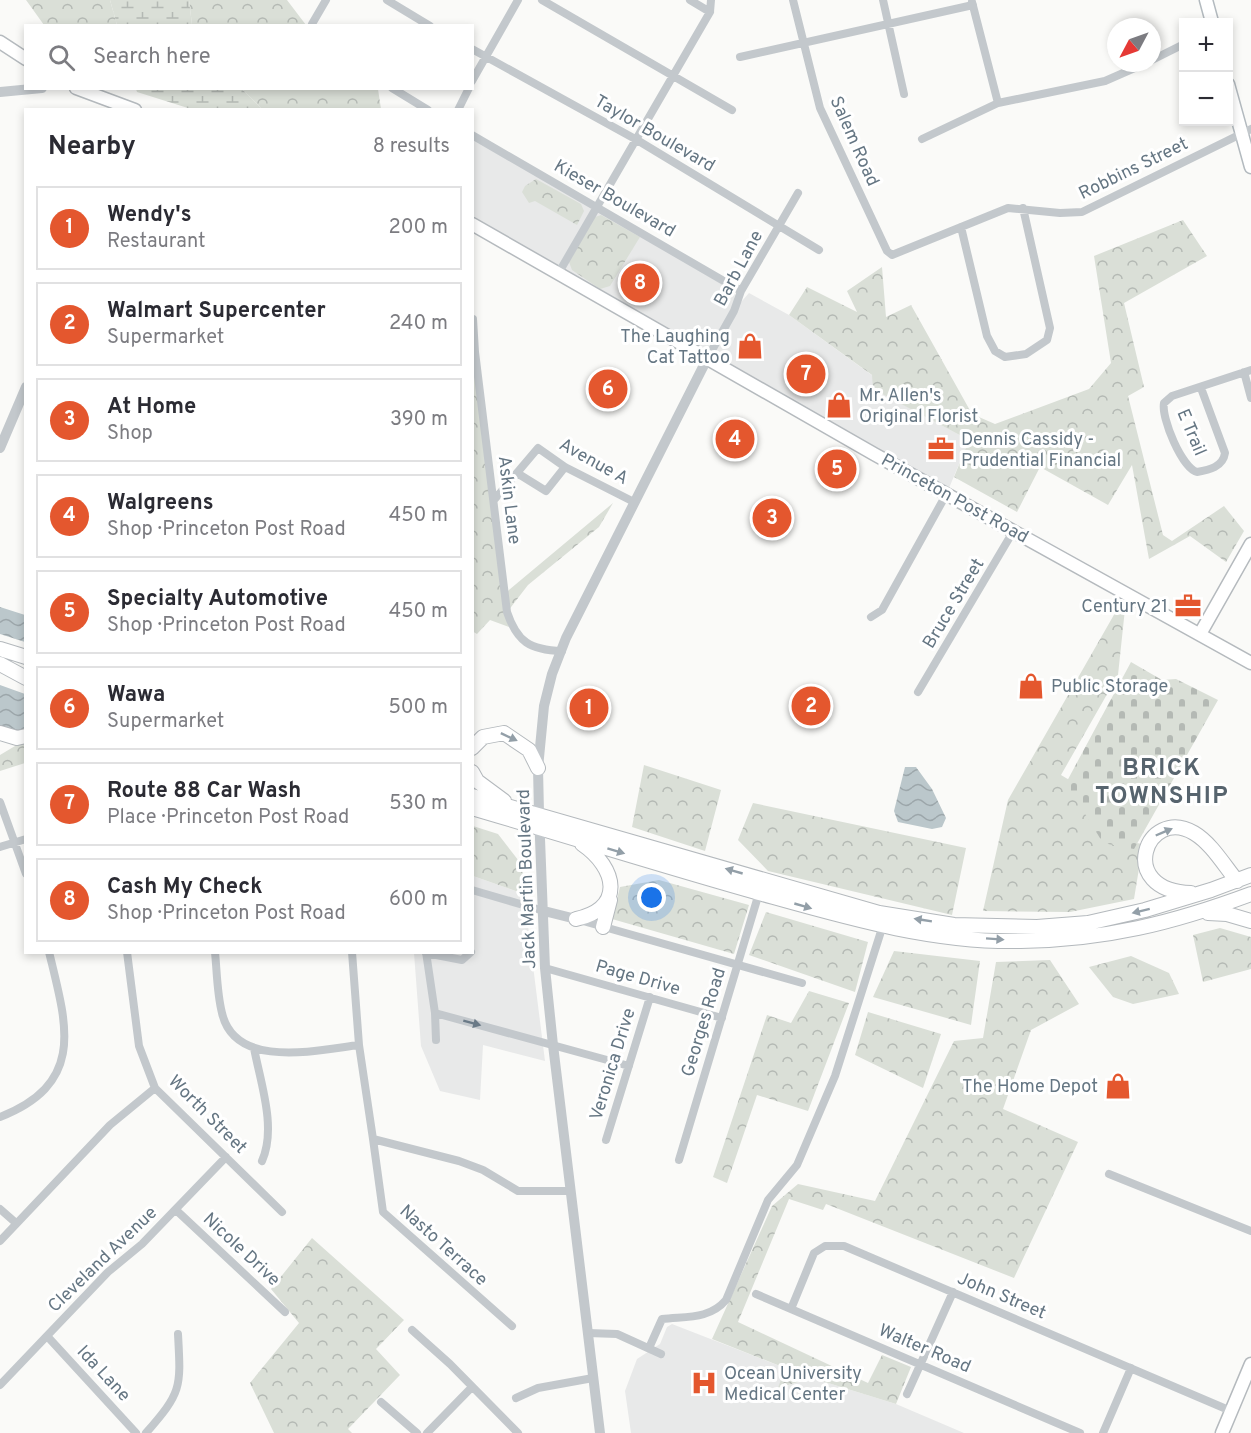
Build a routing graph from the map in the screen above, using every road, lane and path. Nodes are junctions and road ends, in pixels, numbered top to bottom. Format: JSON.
{"nodes":[{"id":1,"x":326,"y":0,"type":"edge"},
{"id":2,"x":387,"y":0,"type":"edge"},
{"id":3,"x":518,"y":0,"type":"edge"},
{"id":4,"x":542,"y":0,"type":"edge"},
{"id":5,"x":690,"y":0,"type":"edge"},
{"id":6,"x":711,"y":0,"type":"edge"},
{"id":7,"x":793,"y":0,"type":"edge"},
{"id":8,"x":883,"y":0,"type":"edge"},
{"id":9,"x":1206,"y":0,"type":"edge"},
{"id":10,"x":972,"y":2,"type":"edge"},
{"id":11,"x":710,"y":12,"type":"junction"},
{"id":12,"x":1211,"y":18,"type":"edge"},
{"id":13,"x":888,"y":22,"type":"junction"},
{"id":14,"x":312,"y":24,"type":"dead end"},
{"id":15,"x":427,"y":24,"type":"edge"},
{"id":16,"x":0,"y":42,"type":"edge"},
{"id":17,"x":803,"y":42,"type":"junction"},
{"id":18,"x":1179,"y":47,"type":"edge"},
{"id":19,"x":474,"y":50,"type":"edge"},
{"id":20,"x":485,"y":56,"type":"junction"},
{"id":21,"x":1161,"y":56,"type":"edge"},
{"id":22,"x":740,"y":57,"type":"dead end"},
{"id":23,"x":24,"y":58,"type":"edge"},
{"id":24,"x":1126,"y":72,"type":"edge"},
{"id":25,"x":674,"y":76,"type":"junction"},
{"id":26,"x":474,"y":77,"type":"edge"},
{"id":27,"x":24,"y":90,"type":"edge"},
{"id":28,"x":81,"y":90,"type":"edge"},
{"id":29,"x":395,"y":90,"type":"edge"},
{"id":30,"x":467,"y":90,"type":"edge"},
{"id":31,"x":0,"y":92,"type":"edge"},
{"id":32,"x":904,"y":94,"type":"dead end"},
{"id":33,"x":1233,"y":97,"type":"edge"},
{"id":34,"x":998,"y":103,"type":"junction"},
{"id":35,"x":130,"y":108,"type":"edge"},
{"id":36,"x":425,"y":108,"type":"edge"},
{"id":37,"x":459,"y":108,"type":"edge"},
{"id":38,"x":732,"y":110,"type":"dead end"},
{"id":39,"x":1246,"y":131,"type":"edge"},
{"id":40,"x":474,"y":136,"type":"edge"},
{"id":41,"x":922,"y":139,"type":"dead end"},
{"id":42,"x":637,"y":140,"type":"junction"},
{"id":43,"x":1251,"y":167,"type":"edge"},
{"id":44,"x":798,"y":193,"type":"dead end"},
{"id":45,"x":598,"y":207,"type":"junction"},
{"id":46,"x":1023,"y":208,"type":"junction"},
{"id":47,"x":474,"y":225,"type":"edge"},
{"id":48,"x":779,"y":226,"type":"junction"},
{"id":49,"x":961,"y":227,"type":"junction"},
{"id":50,"x":819,"y":250,"type":"dead end"},
{"id":51,"x":890,"y":254,"type":"joint"},
{"id":52,"x":558,"y":274,"type":"junction"},
{"id":53,"x":741,"y":291,"type":"junction"},
{"id":54,"x":474,"y":328,"type":"edge"},
{"id":55,"x":707,"y":358,"type":"junction"},
{"id":56,"x":1247,"y":371,"type":"edge"},
{"id":57,"x":1201,"y":388,"type":"junction"},
{"id":58,"x":24,"y":392,"type":"edge"},
{"id":59,"x":1251,"y":398,"type":"edge"},
{"id":60,"x":0,"y":448,"type":"edge"},
{"id":61,"x":565,"y":467,"type":"junction"},
{"id":62,"x":517,"y":473,"type":"junction"},
{"id":63,"x":947,"y":494,"type":"junction"},
{"id":64,"x":494,"y":500,"type":"junction"},
{"id":65,"x":634,"y":502,"type":"junction"},
{"id":66,"x":1014,"y":530,"type":"junction"},
{"id":67,"x":1251,"y":544,"type":"edge"},
{"id":68,"x":871,"y":617,"type":"dead end"},
{"id":69,"x":1200,"y":633,"type":"junction"},
{"id":70,"x":0,"y":649,"type":"edge"},
{"id":71,"x":562,"y":651,"type":"junction"},
{"id":72,"x":24,"y":656,"type":"edge"},
{"id":73,"x":0,"y":663,"type":"edge"},
{"id":74,"x":1251,"y":663,"type":"edge"},
{"id":75,"x":24,"y":669,"type":"edge"},
{"id":76,"x":24,"y":677,"type":"edge"},
{"id":77,"x":918,"y":692,"type":"dead end"},
{"id":78,"x":0,"y":733,"type":"edge"},
{"id":79,"x":24,"y":736,"type":"edge"},
{"id":80,"x":474,"y":746,"type":"edge"},
{"id":81,"x":538,"y":768,"type":"junction"},
{"id":82,"x":474,"y":774,"type":"edge"},
{"id":83,"x":474,"y":797,"type":"edge"},
{"id":84,"x":0,"y":802,"type":"edge"},
{"id":85,"x":513,"y":807,"type":"junction"},
{"id":86,"x":474,"y":809,"type":"edge"},
{"id":87,"x":539,"y":813,"type":"junction"},
{"id":88,"x":540,"y":828,"type":"junction"},
{"id":89,"x":570,"y":837,"type":"junction"},
{"id":90,"x":24,"y":840,"type":"edge"},
{"id":91,"x":14,"y":843,"type":"junction"},
{"id":92,"x":0,"y":847,"type":"edge"},
{"id":93,"x":24,"y":869,"type":"edge"},
{"id":94,"x":1251,"y":875,"type":"edge"},
{"id":95,"x":1237,"y":880,"type":"junction"},
{"id":96,"x":1211,"y":890,"type":"junction"},
{"id":97,"x":474,"y":891,"type":"edge"},
{"id":98,"x":759,"y":893,"type":"junction"},
{"id":99,"x":611,"y":895,"type":"junction"},
{"id":100,"x":1251,"y":895,"type":"edge"},
{"id":101,"x":544,"y":911,"type":"junction"},
{"id":102,"x":1197,"y":913,"type":"junction"},
{"id":103,"x":576,"y":919,"type":"junction"},
{"id":104,"x":1251,"y":921,"type":"edge"},
{"id":105,"x":883,"y":926,"type":"junction"},
{"id":106,"x":603,"y":927,"type":"junction"},
{"id":107,"x":49,"y":954,"type":"edge"},
{"id":108,"x":127,"y":954,"type":"edge"},
{"id":109,"x":215,"y":954,"type":"edge"},
{"id":110,"x":352,"y":954,"type":"edge"},
{"id":111,"x":426,"y":954,"type":"edge"},
{"id":112,"x":431,"y":954,"type":"edge"},
{"id":113,"x":469,"y":954,"type":"edge"},
{"id":114,"x":738,"y":965,"type":"junction"},
{"id":115,"x":545,"y":968,"type":"junction"},
{"id":116,"x":802,"y":983,"type":"dead end"},
{"id":117,"x":650,"y":998,"type":"junction"},
{"id":118,"x":435,"y":1013,"type":"junction"},
{"id":119,"x":722,"y":1018,"type":"junction"},
{"id":120,"x":436,"y":1040,"type":"dead end"},
{"id":121,"x":358,"y":1045,"type":"junction"},
{"id":122,"x":553,"y":1045,"type":"junction"},
{"id":123,"x":254,"y":1048,"type":"junction"},
{"id":124,"x":629,"y":1066,"type":"junction"},
{"id":125,"x":155,"y":1088,"type":"junction"},
{"id":126,"x":0,"y":1117,"type":"edge"},
{"id":127,"x":373,"y":1139,"type":"junction"},
{"id":128,"x":606,"y":1140,"type":"dead end"},
{"id":129,"x":226,"y":1157,"type":"junction"},
{"id":130,"x":679,"y":1160,"type":"dead end"},
{"id":131,"x":262,"y":1161,"type":"dead end"},
{"id":132,"x":1108,"y":1174,"type":"dead end"},
{"id":133,"x":570,"y":1191,"type":"junction"},
{"id":134,"x":0,"y":1209,"type":"edge"},
{"id":135,"x":176,"y":1209,"type":"junction"},
{"id":136,"x":282,"y":1212,"type":"dead end"},
{"id":137,"x":16,"y":1223,"type":"junction"},
{"id":138,"x":1251,"y":1231,"type":"edge"},
{"id":139,"x":0,"y":1241,"type":"edge"},
{"id":140,"x":953,"y":1292,"type":"junction"},
{"id":141,"x":756,"y":1294,"type":"dead end"},
{"id":142,"x":791,"y":1308,"type":"junction"},
{"id":143,"x":285,"y":1312,"type":"dead end"},
{"id":144,"x":512,"y":1326,"type":"dead end"},
{"id":145,"x":412,"y":1330,"type":"dead end"},
{"id":146,"x":178,"y":1334,"type":"dead end"},
{"id":147,"x":588,"y":1334,"type":"junction"},
{"id":148,"x":47,"y":1336,"type":"junction"},
{"id":149,"x":649,"y":1348,"type":"junction"},
{"id":150,"x":661,"y":1354,"type":"dead end"},
{"id":151,"x":921,"y":1364,"type":"junction"},
{"id":152,"x":1251,"y":1364,"type":"edge"},
{"id":153,"x":1131,"y":1368,"type":"junction"},
{"id":154,"x":593,"y":1378,"type":"junction"},
{"id":155,"x":0,"y":1385,"type":"edge"},
{"id":156,"x":472,"y":1387,"type":"junction"},
{"id":157,"x":907,"y":1394,"type":"dead end"},
{"id":158,"x":516,"y":1398,"type":"dead end"},
{"id":159,"x":381,"y":1402,"type":"dead end"},
{"id":160,"x":1231,"y":1411,"type":"junction"},
{"id":161,"x":136,"y":1433,"type":"edge"},
{"id":162,"x":146,"y":1433,"type":"edge"},
{"id":163,"x":417,"y":1433,"type":"edge"},
{"id":164,"x":427,"y":1433,"type":"edge"},
{"id":165,"x":518,"y":1433,"type":"edge"},
{"id":166,"x":600,"y":1433,"type":"edge"},
{"id":167,"x":1080,"y":1433,"type":"edge"},
{"id":168,"x":1103,"y":1433,"type":"edge"},
{"id":169,"x":1222,"y":1433,"type":"edge"}],
"edges":[{"from":1,"to":14,"type":"street"},
{"from":2,"to":15,"type":"street"},
{"from":3,"to":20,"type":"street"},
{"from":4,"to":25,"type":"street"},
{"from":5,"to":11,"type":"street"},
{"from":6,"to":11,"type":"street"},
{"from":7,"to":17,"type":"street","name":"Salem Road"},
{"from":8,"to":13,"type":"street"},
{"from":9,"to":12,"type":"main road"},
{"from":10,"to":13,"type":"street"},
{"from":10,"to":34,"type":"street"},
{"from":11,"to":25,"type":"street"},
{"from":13,"to":17,"type":"street"},
{"from":13,"to":32,"type":"street"},
{"from":16,"to":23,"type":"main road"},
{"from":17,"to":22,"type":"street"},
{"from":17,"to":51,"type":"street","name":"Salem Road"},
{"from":18,"to":21,"type":"street"},
{"from":19,"to":20,"type":"street","name":"Taylor Boulevard"},
{"from":20,"to":26,"type":"street"},
{"from":20,"to":42,"type":"street","name":"Taylor Boulevard"},
{"from":24,"to":34,"type":"street"},
{"from":25,"to":38,"type":"street"},
{"from":25,"to":42,"type":"street"},
{"from":27,"to":31,"type":"street"},
{"from":28,"to":35,"type":"main road"},
{"from":29,"to":36,"type":"street"},
{"from":30,"to":37,"type":"street"},
{"from":33,"to":39,"type":"main road"},
{"from":34,"to":41,"type":"street"},
{"from":39,"to":43,"type":"main road"},
{"from":39,"to":46,"type":"street","name":"Robbins Street"},
{"from":40,"to":45,"type":"street","name":"Kieser Boulevard"},
{"from":42,"to":45,"type":"street"},
{"from":42,"to":48,"type":"street","name":"Taylor Boulevard"},
{"from":44,"to":48,"type":"street","name":"Barb Lane"},
{"from":45,"to":52,"type":"street"},
{"from":45,"to":53,"type":"street","name":"Kieser Boulevard"},
{"from":46,"to":49,"type":"street","name":"Robbins Street"},
{"from":46,"to":49,"type":"street"},
{"from":47,"to":52,"type":"main road","name":"Princeton Post Road"},
{"from":48,"to":50,"type":"street","name":"Taylor Boulevard"},
{"from":48,"to":53,"type":"street","name":"Barb Lane"},
{"from":49,"to":51,"type":"street","name":"Robbins Street"},
{"from":52,"to":55,"type":"main road","name":"Princeton Post Road"},
{"from":53,"to":55,"type":"street","name":"Barb Lane"},
{"from":54,"to":64,"type":"street","name":"Askin Lane"},
{"from":55,"to":63,"type":"main road","name":"Princeton Post Road"},
{"from":55,"to":65,"type":"street","name":"Jack Martin Boulevard"},
{"from":56,"to":57,"type":"street"},
{"from":56,"to":59,"type":"street"},
{"from":57,"to":57,"type":"street","name":"E Trail"},
{"from":58,"to":60,"type":"street"},
{"from":61,"to":62,"type":"street"},
{"from":61,"to":62,"type":"street","name":"Avenue A"},
{"from":61,"to":65,"type":"street","name":"Avenue A"},
{"from":62,"to":64,"type":"street"},
{"from":63,"to":66,"type":"main road","name":"Princeton Post Road"},
{"from":63,"to":68,"type":"street"},
{"from":64,"to":71,"type":"street","name":"Askin Lane"},
{"from":65,"to":71,"type":"street","name":"Jack Martin Boulevard"},
{"from":66,"to":69,"type":"main road","name":"Princeton Post Road"},
{"from":66,"to":77,"type":"street","name":"Bruce Street"},
{"from":67,"to":69,"type":"main road"},
{"from":69,"to":74,"type":"main road","name":"Princeton Post Road"},
{"from":70,"to":72,"type":"highway"},
{"from":71,"to":81,"type":"street","name":"Jack Martin Boulevard"},
{"from":73,"to":75,"type":"highway"},
{"from":73,"to":76,"type":"highway"},
{"from":78,"to":79,"type":"highway"},
{"from":80,"to":81,"type":"highway","one_way":true},
{"from":81,"to":87,"type":"street","name":"Jack Martin Boulevard"},
{"from":82,"to":85,"type":"highway"},
{"from":83,"to":85,"type":"highway"},
{"from":84,"to":91,"type":"street"},
{"from":85,"to":87,"type":"highway"},
{"from":86,"to":88,"type":"highway"},
{"from":87,"to":88,"type":"street","name":"Jack Martin Boulevard"},
{"from":96,"to":87,"type":"highway","one_way":true},
{"from":88,"to":89,"type":"highway"},
{"from":88,"to":101,"type":"street","name":"Jack Martin Boulevard"},
{"from":89,"to":98,"type":"highway","one_way":true},
{"from":89,"to":99,"type":"highway"},
{"from":90,"to":91,"type":"street"},
{"from":91,"to":92,"type":"street"},
{"from":91,"to":93,"type":"street"},
{"from":94,"to":95,"type":"highway"},
{"from":95,"to":96,"type":"highway"},
{"from":96,"to":95,"type":"highway","one_way":true},
{"from":95,"to":100,"type":"main road"},
{"from":97,"to":101,"type":"street"},
{"from":98,"to":105,"type":"highway","one_way":true},
{"from":98,"to":114,"type":"street","name":"Georges Road"},
{"from":99,"to":103,"type":"highway"},
{"from":99,"to":106,"type":"highway"},
{"from":100,"to":102,"type":"highway"},
{"from":101,"to":103,"type":"street"},
{"from":101,"to":115,"type":"street","name":"Jack Martin Boulevard"},
{"from":102,"to":104,"type":"highway"},
{"from":105,"to":102,"type":"highway","one_way":true},
{"from":103,"to":106,"type":"street"},
{"from":105,"to":149,"type":"street"},
{"from":106,"to":114,"type":"street"},
{"from":107,"to":126,"type":"street"},
{"from":108,"to":125,"type":"street","name":"Worth Street"},
{"from":109,"to":123,"type":"street"},
{"from":110,"to":121,"type":"street","name":"Nasto Terrace"},
{"from":111,"to":118,"type":"street"},
{"from":112,"to":113,"type":"street"},
{"from":114,"to":116,"type":"street"},
{"from":114,"to":119,"type":"street","name":"Georges Road"},
{"from":115,"to":117,"type":"street","name":"Page Drive"},
{"from":115,"to":122,"type":"street","name":"Jack Martin Boulevard"},
{"from":117,"to":119,"type":"street","name":"Page Drive"},
{"from":117,"to":124,"type":"street","name":"Veronica Drive"},
{"from":118,"to":120,"type":"street"},
{"from":118,"to":122,"type":"street","one_way":true},
{"from":119,"to":130,"type":"street","name":"Georges Road"},
{"from":121,"to":123,"type":"street"},
{"from":121,"to":127,"type":"street","name":"Nasto Terrace"},
{"from":122,"to":124,"type":"street"},
{"from":122,"to":133,"type":"street","name":"Jack Martin Boulevard"},
{"from":123,"to":131,"type":"street"},
{"from":124,"to":128,"type":"street","name":"Veronica Drive"},
{"from":125,"to":129,"type":"street","name":"Worth Street"},
{"from":125,"to":137,"type":"street"},
{"from":127,"to":133,"type":"street"},
{"from":127,"to":144,"type":"street","name":"Nasto Terrace"},
{"from":129,"to":135,"type":"street","name":"Cleveland Avenue"},
{"from":129,"to":136,"type":"street","name":"Worth Street"},
{"from":132,"to":138,"type":"street"},
{"from":133,"to":147,"type":"street","name":"Jack Martin Boulevard"},
{"from":134,"to":137,"type":"street"},
{"from":135,"to":143,"type":"street","name":"Nicole Drive"},
{"from":135,"to":148,"type":"street","name":"Cleveland Avenue"},
{"from":137,"to":139,"type":"street"},
{"from":140,"to":142,"type":"street","name":"John Street"},
{"from":140,"to":151,"type":"street"},
{"from":140,"to":153,"type":"street","name":"John Street"},
{"from":141,"to":142,"type":"street","name":"Walter Road"},
{"from":142,"to":151,"type":"street","name":"Walter Road"},
{"from":145,"to":156,"type":"street"},
{"from":146,"to":162,"type":"street"},
{"from":147,"to":149,"type":"street"},
{"from":147,"to":154,"type":"street","name":"Jack Martin Boulevard"},
{"from":148,"to":155,"type":"street","name":"Cleveland Avenue"},
{"from":148,"to":161,"type":"street","name":"Ida Lane"},
{"from":149,"to":150,"type":"street"},
{"from":151,"to":157,"type":"street"},
{"from":151,"to":167,"type":"street","name":"Walter Road"},
{"from":152,"to":160,"type":"main road"},
{"from":153,"to":160,"type":"street","name":"John Street"},
{"from":153,"to":168,"type":"street"},
{"from":154,"to":158,"type":"street"},
{"from":154,"to":166,"type":"street","name":"Jack Martin Boulevard"},
{"from":156,"to":164,"type":"street"},
{"from":156,"to":165,"type":"street"},
{"from":159,"to":163,"type":"street"},
{"from":160,"to":169,"type":"main road"}]}
